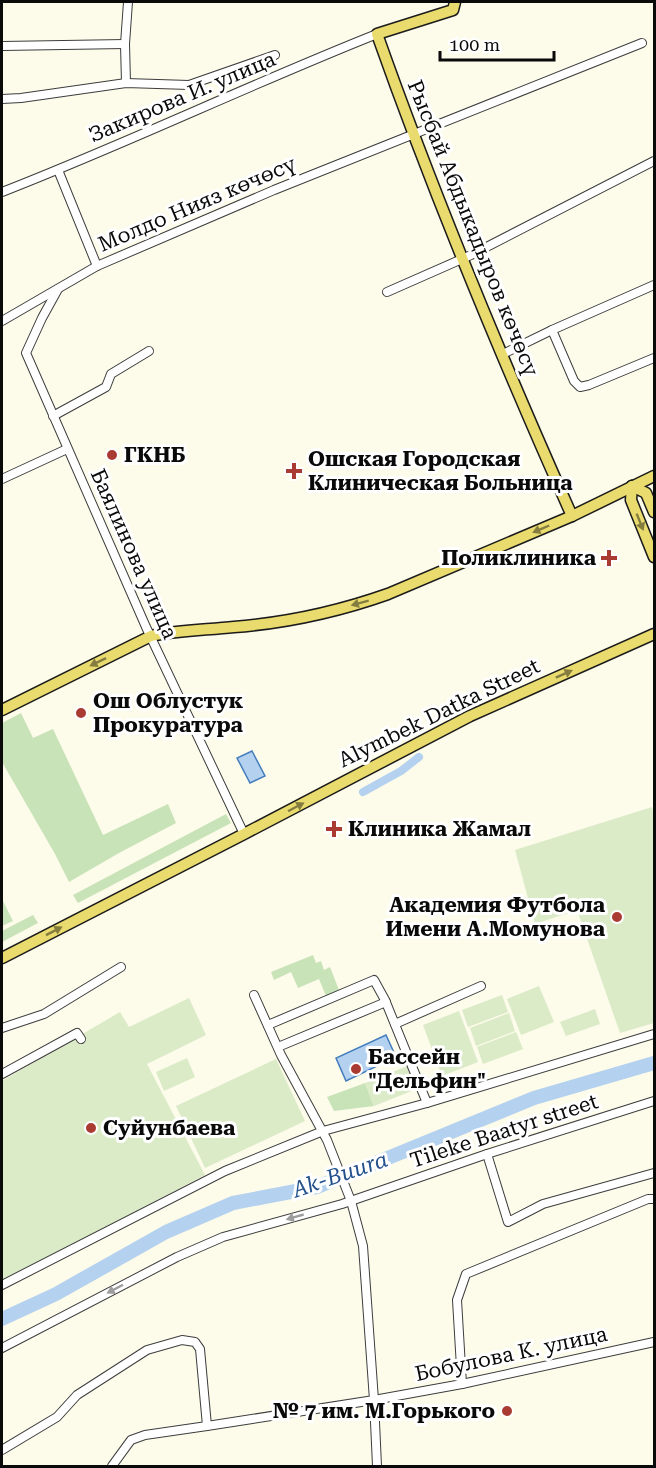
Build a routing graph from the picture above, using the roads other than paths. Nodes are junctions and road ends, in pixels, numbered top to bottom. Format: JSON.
{"nodes":[{"id":1,"x":128,"y":2,"type":"edge"},
{"id":2,"x":455,"y":2,"type":"edge"},
{"id":3,"x":377,"y":34,"type":"junction"},
{"id":4,"x":642,"y":43,"type":"dead end"},
{"id":5,"x":125,"y":44,"type":"junction"},
{"id":6,"x":2,"y":46,"type":"edge"},
{"id":7,"x":275,"y":55,"type":"dead end"},
{"id":8,"x":126,"y":83,"type":"junction"},
{"id":9,"x":2,"y":99,"type":"edge"},
{"id":10,"x":412,"y":134,"type":"junction"},
{"id":11,"x":654,"y":161,"type":"edge"},
{"id":12,"x":58,"y":170,"type":"junction"},
{"id":13,"x":2,"y":192,"type":"edge"},
{"id":14,"x":462,"y":259,"type":"junction"},
{"id":15,"x":97,"y":266,"type":"junction"},
{"id":16,"x":654,"y":285,"type":"edge"},
{"id":17,"x":58,"y":289,"type":"junction"},
{"id":18,"x":387,"y":292,"type":"dead end"},
{"id":19,"x":2,"y":321,"type":"edge"},
{"id":20,"x":552,"y":330,"type":"junction"},
{"id":21,"x":149,"y":351,"type":"dead end"},
{"id":22,"x":503,"y":354,"type":"junction"},
{"id":23,"x":654,"y":358,"type":"edge"},
{"id":24,"x":53,"y":416,"type":"junction"},
{"id":25,"x":68,"y":449,"type":"junction"},
{"id":26,"x":654,"y":476,"type":"edge"},
{"id":27,"x":2,"y":479,"type":"edge"},
{"id":28,"x":632,"y":486,"type":"junction"},
{"id":29,"x":654,"y":512,"type":"edge"},
{"id":30,"x":572,"y":516,"type":"junction"},
{"id":31,"x":654,"y":557,"type":"edge"},
{"id":32,"x":654,"y":634,"type":"edge"},
{"id":33,"x":151,"y":636,"type":"junction"},
{"id":34,"x":2,"y":710,"type":"edge"},
{"id":35,"x":244,"y":834,"type":"junction"},
{"id":36,"x":2,"y":958,"type":"edge"},
{"id":37,"x":121,"y":967,"type":"dead end"},
{"id":38,"x":481,"y":986,"type":"dead end"},
{"id":39,"x":254,"y":995,"type":"dead end"},
{"id":40,"x":386,"y":1002,"type":"junction"},
{"id":41,"x":395,"y":1023,"type":"junction"},
{"id":42,"x":268,"y":1025,"type":"junction"},
{"id":43,"x":2,"y":1028,"type":"edge"},
{"id":44,"x":654,"y":1034,"type":"edge"},
{"id":45,"x":81,"y":1039,"type":"dead end"},
{"id":46,"x":278,"y":1047,"type":"junction"},
{"id":47,"x":2,"y":1074,"type":"edge"},
{"id":48,"x":654,"y":1101,"type":"edge"},
{"id":49,"x":427,"y":1103,"type":"junction"},
{"id":50,"x":323,"y":1131,"type":"junction"},
{"id":51,"x":487,"y":1154,"type":"junction"},
{"id":52,"x":654,"y":1173,"type":"edge"},
{"id":53,"x":654,"y":1199,"type":"edge"},
{"id":54,"x":351,"y":1201,"type":"junction"},
{"id":55,"x":2,"y":1285,"type":"edge"},
{"id":56,"x":654,"y":1342,"type":"edge"},
{"id":57,"x":2,"y":1348,"type":"edge"},
{"id":58,"x":462,"y":1384,"type":"junction"},
{"id":59,"x":374,"y":1400,"type":"junction"},
{"id":60,"x":207,"y":1426,"type":"junction"},
{"id":61,"x":2,"y":1450,"type":"edge"},
{"id":62,"x":112,"y":1467,"type":"edge"},
{"id":63,"x":377,"y":1467,"type":"edge"}],
"edges":[{"from":1,"to":5,"type":"street"},
{"from":2,"to":3,"type":"main road"},
{"from":3,"to":10,"type":"main road","name":"Рысбай Абдыкадыров көчөсү"},
{"from":3,"to":12,"type":"street","name":"Закирова И. улица"},
{"from":4,"to":10,"type":"street","name":"Молдо Нияз көчөсү"},
{"from":5,"to":6,"type":"street"},
{"from":5,"to":8,"type":"street"},
{"from":7,"to":8,"type":"street"},
{"from":8,"to":9,"type":"street"},
{"from":10,"to":14,"type":"main road","name":"Рысбай Абдыкадыров көчөсү"},
{"from":10,"to":15,"type":"street","name":"Молдо Нияз көчөсү"},
{"from":11,"to":14,"type":"street"},
{"from":12,"to":13,"type":"street","name":"Закирова И. улица"},
{"from":12,"to":15,"type":"street"},
{"from":14,"to":18,"type":"street"},
{"from":14,"to":22,"type":"main road","name":"Рысбай Абдыкадыров көчөсү"},
{"from":15,"to":17,"type":"street","name":"Молдо Нияз көчөсү"},
{"from":16,"to":20,"type":"street"},
{"from":17,"to":19,"type":"street","name":"Молдо Нияз көчөсү"},
{"from":17,"to":24,"type":"street","name":"Баялинова улица"},
{"from":20,"to":22,"type":"street"},
{"from":20,"to":23,"type":"street"},
{"from":21,"to":24,"type":"street"},
{"from":22,"to":30,"type":"main road","name":"Рысбай Абдыкадыров көчөсү"},
{"from":24,"to":25,"type":"street","name":"Баялинова улица"},
{"from":25,"to":27,"type":"street"},
{"from":25,"to":33,"type":"street","name":"Баялинова улица"},
{"from":26,"to":28,"type":"main road"},
{"from":28,"to":29,"type":"main road"},
{"from":28,"to":30,"type":"main road"},
{"from":28,"to":31,"type":"main road","one_way":true},
{"from":30,"to":33,"type":"main road","one_way":true},
{"from":35,"to":32,"type":"main road","name":"Alymbek Datka Street","one_way":true},
{"from":33,"to":34,"type":"main road","one_way":true},
{"from":33,"to":35,"type":"street","name":"Баялинова улица"},
{"from":36,"to":35,"type":"main road","one_way":true},
{"from":37,"to":43,"type":"street"},
{"from":38,"to":41,"type":"street"},
{"from":39,"to":42,"type":"street"},
{"from":40,"to":41,"type":"street"},
{"from":40,"to":42,"type":"street"},
{"from":40,"to":46,"type":"street"},
{"from":41,"to":49,"type":"street"},
{"from":42,"to":46,"type":"street"},
{"from":44,"to":49,"type":"street"},
{"from":45,"to":47,"type":"street"},
{"from":46,"to":50,"type":"street"},
{"from":48,"to":51,"type":"street","name":"Tileke Baatyr street"},
{"from":49,"to":50,"type":"street"},
{"from":50,"to":54,"type":"street"},
{"from":50,"to":55,"type":"street"},
{"from":51,"to":52,"type":"street"},
{"from":51,"to":54,"type":"street","name":"Tileke Baatyr street"},
{"from":53,"to":58,"type":"street"},
{"from":54,"to":57,"type":"street","name":"Tileke Baatyr street","one_way":true},
{"from":54,"to":59,"type":"street"},
{"from":56,"to":58,"type":"street","name":"Бобулова К. улица"},
{"from":58,"to":59,"type":"street","name":"Бобулова К. улица"},
{"from":59,"to":60,"type":"street","name":"Бобулова К. улица"},
{"from":59,"to":63,"type":"street"},
{"from":60,"to":61,"type":"street"},
{"from":60,"to":62,"type":"street","name":"Бобулова К. улица"}]}
